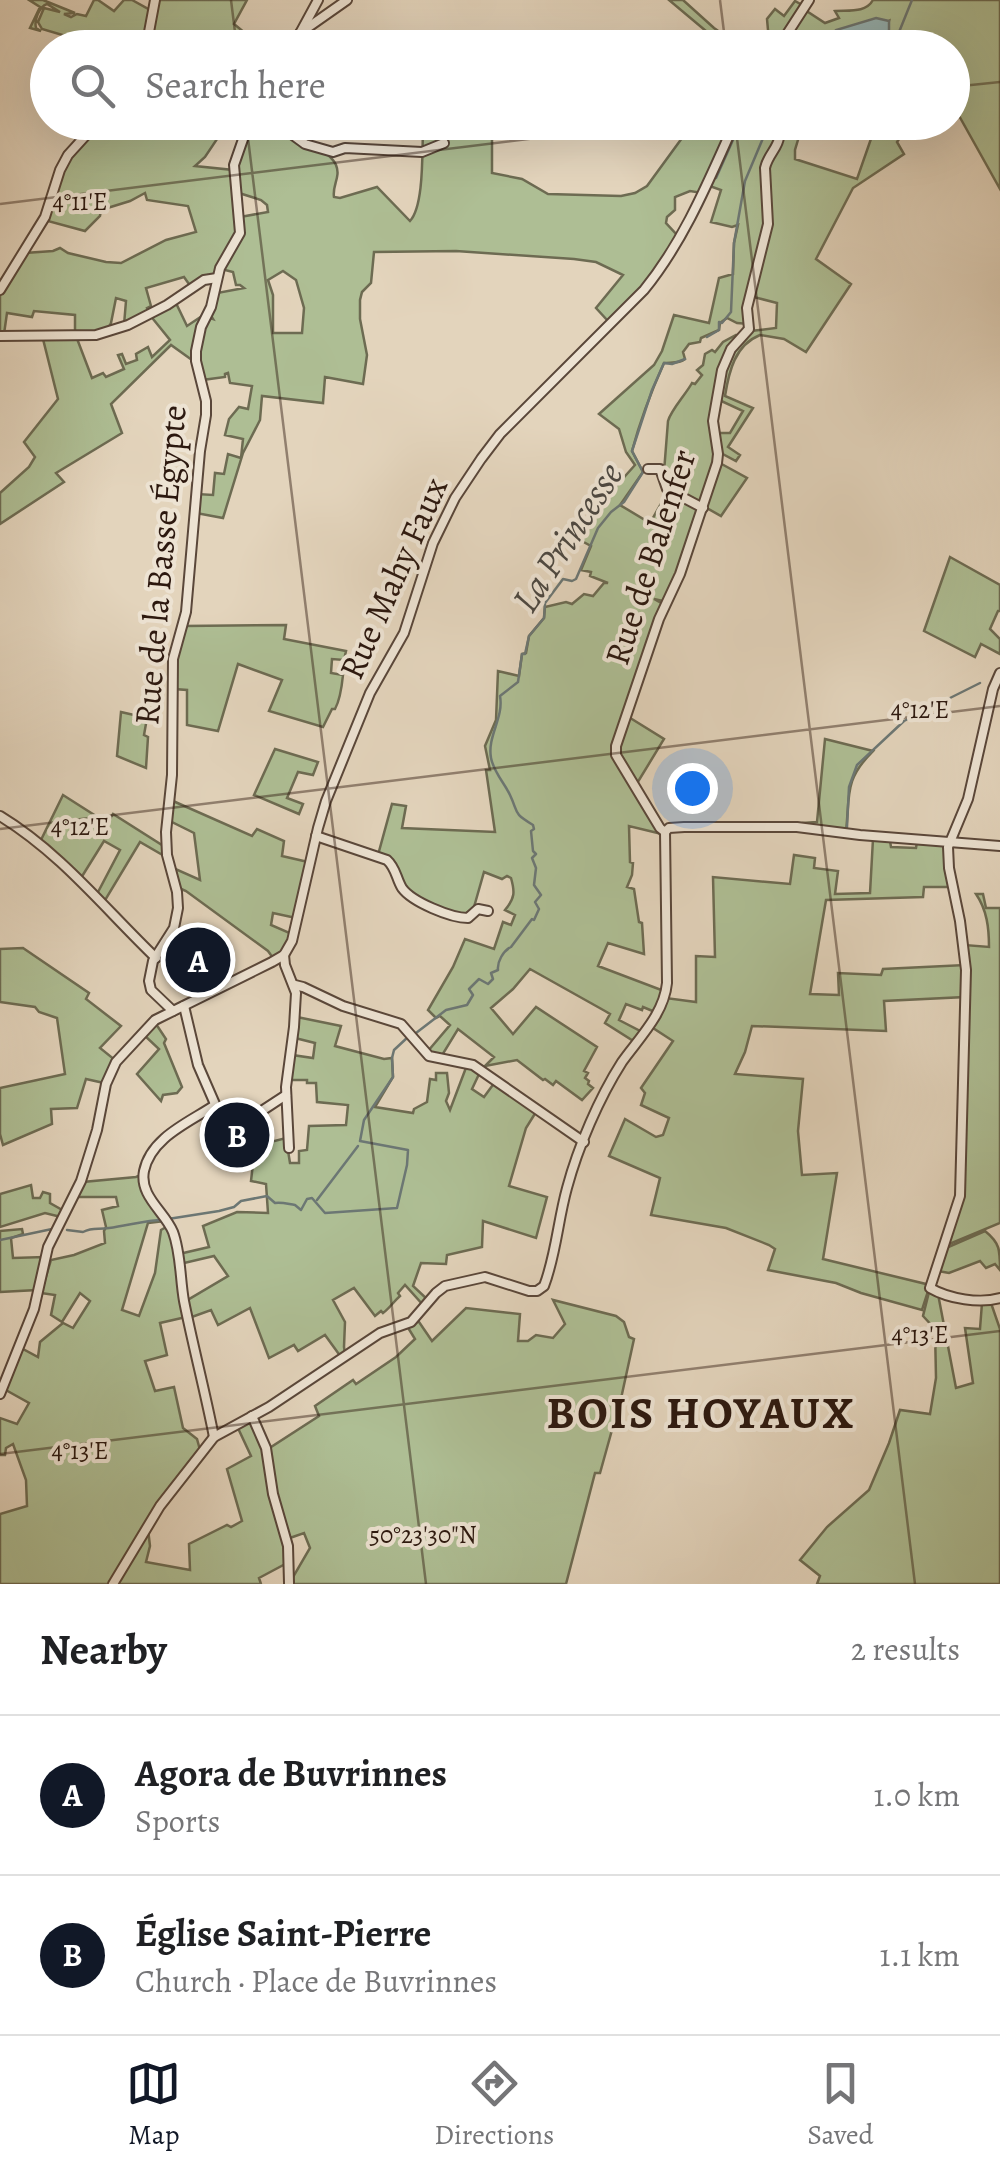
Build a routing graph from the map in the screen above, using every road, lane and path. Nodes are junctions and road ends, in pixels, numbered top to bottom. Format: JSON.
{"nodes":[{"id":1,"x":155,"y":0,"type":"edge"},
{"id":2,"x":318,"y":0,"type":"edge"},
{"id":3,"x":347,"y":0,"type":"edge"},
{"id":4,"x":809,"y":0,"type":"edge"},
{"id":5,"x":149,"y":30,"type":"edge"},
{"id":6,"x":302,"y":30,"type":"edge"},
{"id":7,"x":304,"y":30,"type":"edge"},
{"id":8,"x":790,"y":30,"type":"edge"},
{"id":9,"x":82,"y":140,"type":"edge"},
{"id":10,"x":243,"y":140,"type":"edge"},
{"id":11,"x":300,"y":140,"type":"edge"},
{"id":12,"x":727,"y":140,"type":"edge"},
{"id":13,"x":778,"y":140,"type":"edge"},
{"id":14,"x":444,"y":143,"type":"dead end"},
{"id":15,"x":217,"y":278,"type":"junction"},
{"id":16,"x":0,"y":290,"type":"edge"},
{"id":17,"x":0,"y":336,"type":"edge"},
{"id":18,"x":648,"y":469,"type":"dead end"},
{"id":19,"x":703,"y":508,"type":"junction"},
{"id":20,"x":1000,"y":673,"type":"edge"},
{"id":21,"x":0,"y":816,"type":"edge"},
{"id":22,"x":665,"y":832,"type":"junction"},
{"id":23,"x":316,"y":836,"type":"junction"},
{"id":24,"x":950,"y":842,"type":"junction"},
{"id":25,"x":1000,"y":846,"type":"edge"},
{"id":26,"x":488,"y":911,"type":"dead end"},
{"id":27,"x":284,"y":955,"type":"junction"},
{"id":28,"x":156,"y":958,"type":"junction"},
{"id":29,"x":295,"y":985,"type":"junction"},
{"id":30,"x":184,"y":1006,"type":"junction"},
{"id":31,"x":173,"y":1011,"type":"junction"},
{"id":32,"x":286,"y":1095,"type":"junction"},
{"id":33,"x":215,"y":1105,"type":"junction"},
{"id":34,"x":584,"y":1142,"type":"junction"},
{"id":35,"x":289,"y":1148,"type":"dead end"},
{"id":36,"x":1000,"y":1298,"type":"edge"},
{"id":37,"x":0,"y":1394,"type":"edge"},
{"id":38,"x":252,"y":1416,"type":"junction"},
{"id":39,"x":214,"y":1437,"type":"junction"},
{"id":40,"x":289,"y":1583,"type":"edge"},
{"id":41,"x":113,"y":1584,"type":"edge"}],
"edges":[{"from":1,"to":5,"type":"street"},
{"from":2,"to":6,"type":"street"},
{"from":3,"to":7,"type":"street"},
{"from":4,"to":8,"type":"street"},
{"from":9,"to":16,"type":"street"},
{"from":10,"to":15,"type":"street","name":"Rue de la Basse Égypte"},
{"from":11,"to":14,"type":"street"},
{"from":12,"to":23,"type":"street","name":"Rue Mahy Faux"},
{"from":13,"to":19,"type":"street","name":"Rue de Balenfer"},
{"from":15,"to":17,"type":"street"},
{"from":15,"to":28,"type":"street","name":"Rue de la Basse Égypte"},
{"from":18,"to":19,"type":"street"},
{"from":19,"to":22,"type":"street","name":"Rue de Balenfer"},
{"from":20,"to":24,"type":"street"},
{"from":21,"to":28,"type":"street"},
{"from":22,"to":24,"type":"street"},
{"from":22,"to":34,"type":"street"},
{"from":23,"to":26,"type":"street"},
{"from":23,"to":27,"type":"street","name":"Rue Mahy Faux"},
{"from":24,"to":25,"type":"street"},
{"from":24,"to":36,"type":"street"},
{"from":27,"to":29,"type":"street"},
{"from":27,"to":30,"type":"street"},
{"from":28,"to":31,"type":"street"},
{"from":29,"to":32,"type":"street"},
{"from":29,"to":34,"type":"street"},
{"from":30,"to":31,"type":"street"},
{"from":30,"to":33,"type":"street"},
{"from":31,"to":37,"type":"street"},
{"from":32,"to":33,"type":"street"},
{"from":32,"to":35,"type":"street"},
{"from":33,"to":39,"type":"street"},
{"from":34,"to":38,"type":"street"},
{"from":38,"to":39,"type":"street"},
{"from":38,"to":40,"type":"street"},
{"from":39,"to":41,"type":"street"}]}
